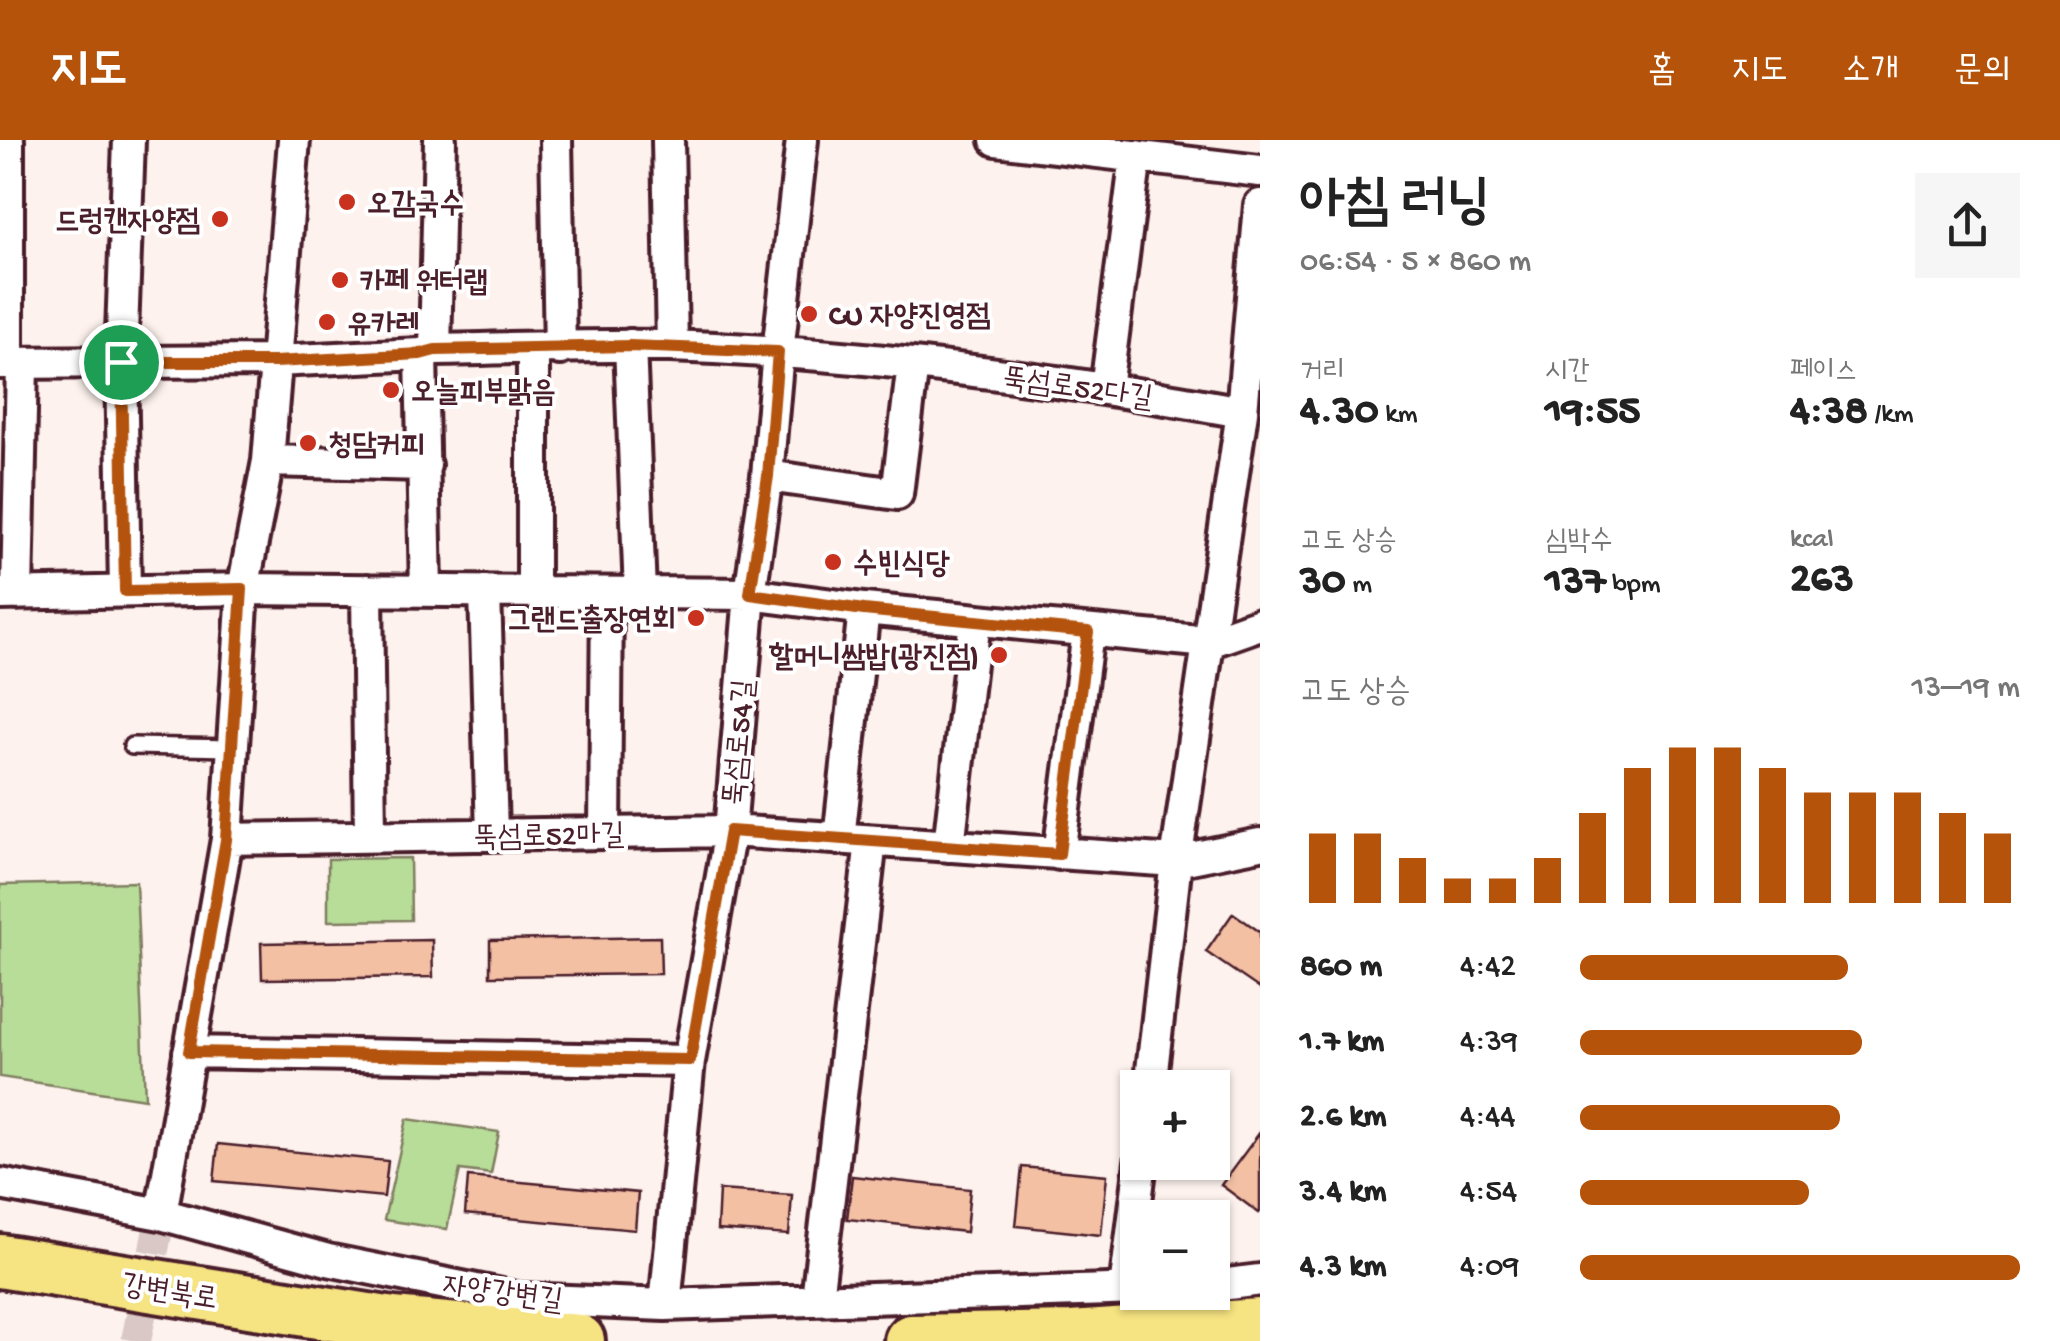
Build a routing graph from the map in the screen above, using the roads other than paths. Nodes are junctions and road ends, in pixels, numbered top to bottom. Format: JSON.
{"nodes":[{"id":1,"x":8,"y":140,"type":"edge"},
{"id":2,"x":130,"y":140,"type":"edge"},
{"id":3,"x":294,"y":140,"type":"edge"},
{"id":4,"x":440,"y":140,"type":"edge"},
{"id":5,"x":556,"y":140,"type":"edge"},
{"id":6,"x":668,"y":140,"type":"edge"},
{"id":7,"x":802,"y":140,"type":"edge"},
{"id":8,"x":996,"y":140,"type":"edge"},
{"id":9,"x":1080,"y":144,"type":"edge"},
{"id":10,"x":1136,"y":156,"type":"junction"},
{"id":11,"x":1260,"y":171,"type":"edge"},
{"id":12,"x":1260,"y":206,"type":"edge"},
{"id":13,"x":630,"y":346,"type":"junction"},
{"id":14,"x":672,"y":346,"type":"junction"},
{"id":15,"x":546,"y":349,"type":"junction"},
{"id":16,"x":428,"y":352,"type":"junction"},
{"id":17,"x":778,"y":352,"type":"junction"},
{"id":18,"x":121,"y":362,"type":"junction"},
{"id":19,"x":275,"y":362,"type":"junction"},
{"id":20,"x":10,"y":363,"type":"edge"},
{"id":21,"x":913,"y":364,"type":"junction"},
{"id":22,"x":1106,"y":388,"type":"junction"},
{"id":23,"x":1242,"y":412,"type":"junction"},
{"id":24,"x":268,"y":461,"type":"junction"},
{"id":25,"x":425,"y":465,"type":"junction"},
{"id":26,"x":768,"y":476,"type":"junction"},
{"id":27,"x":242,"y":589,"type":"junction"},
{"id":28,"x":367,"y":590,"type":"junction"},
{"id":29,"x":125,"y":591,"type":"junction"},
{"id":30,"x":426,"y":591,"type":"junction"},
{"id":31,"x":485,"y":591,"type":"junction"},
{"id":32,"x":533,"y":592,"type":"junction"},
{"id":33,"x":608,"y":592,"type":"junction"},
{"id":34,"x":640,"y":593,"type":"junction"},
{"id":35,"x":9,"y":594,"type":"edge"},
{"id":36,"x":750,"y":594,"type":"junction"},
{"id":37,"x":864,"y":610,"type":"junction"},
{"id":38,"x":975,"y":620,"type":"junction"},
{"id":39,"x":1260,"y":624,"type":"edge"},
{"id":40,"x":1088,"y":632,"type":"junction"},
{"id":41,"x":1210,"y":642,"type":"junction"},
{"id":42,"x":132,"y":746,"type":"dead end"},
{"id":43,"x":232,"y":748,"type":"junction"},
{"id":44,"x":730,"y":831,"type":"junction"},
{"id":45,"x":605,"y":833,"type":"junction"},
{"id":46,"x":492,"y":834,"type":"junction"},
{"id":47,"x":370,"y":836,"type":"junction"},
{"id":48,"x":839,"y":838,"type":"junction"},
{"id":49,"x":226,"y":840,"type":"junction"},
{"id":50,"x":871,"y":841,"type":"junction"},
{"id":51,"x":1260,"y":844,"type":"edge"},
{"id":52,"x":949,"y":846,"type":"junction"},
{"id":53,"x":1059,"y":854,"type":"junction"},
{"id":54,"x":1176,"y":861,"type":"junction"},
{"id":55,"x":189,"y":1052,"type":"junction"},
{"id":56,"x":690,"y":1060,"type":"junction"},
{"id":57,"x":1152,"y":1070,"type":"edge"},
{"id":58,"x":0,"y":1184,"type":"edge"},
{"id":59,"x":161,"y":1214,"type":"junction"},
{"id":60,"x":0,"y":1261,"type":"edge"},
{"id":61,"x":1260,"y":1280,"type":"edge"},
{"id":62,"x":1230,"y":1284,"type":"edge"},
{"id":63,"x":1120,"y":1289,"type":"edge"},
{"id":64,"x":817,"y":1299,"type":"junction"},
{"id":65,"x":665,"y":1305,"type":"junction"},
{"id":66,"x":1260,"y":1324,"type":"edge"},
{"id":67,"x":578,"y":1341,"type":"edge"},
{"id":68,"x":911,"y":1341,"type":"edge"}],
"edges":[{"from":1,"to":20,"type":"street"},
{"from":2,"to":18,"type":"street"},
{"from":3,"to":19,"type":"street"},
{"from":4,"to":16,"type":"street"},
{"from":5,"to":15,"type":"street"},
{"from":6,"to":14,"type":"street"},
{"from":7,"to":17,"type":"street","name":"뚝섬로54길"},
{"from":8,"to":9,"type":"street"},
{"from":9,"to":10,"type":"street"},
{"from":10,"to":11,"type":"street"},
{"from":10,"to":22,"type":"street"},
{"from":12,"to":23,"type":"street"},
{"from":13,"to":14,"type":"street","name":"뚝섬로52다길"},
{"from":13,"to":15,"type":"street","name":"뚝섬로52다길"},
{"from":13,"to":34,"type":"street"},
{"from":14,"to":17,"type":"street","name":"뚝섬로52다길"},
{"from":15,"to":16,"type":"street","name":"뚝섬로52다길"},
{"from":15,"to":32,"type":"street"},
{"from":16,"to":19,"type":"street","name":"뚝섬로52다길"},
{"from":16,"to":25,"type":"street"},
{"from":17,"to":21,"type":"street","name":"뚝섬로52다길"},
{"from":17,"to":26,"type":"street","name":"뚝섬로54길"},
{"from":18,"to":19,"type":"street","name":"뚝섬로52다길"},
{"from":18,"to":20,"type":"street","name":"뚝섬로52다길"},
{"from":18,"to":29,"type":"street"},
{"from":19,"to":24,"type":"street"},
{"from":20,"to":35,"type":"street"},
{"from":21,"to":22,"type":"street","name":"뚝섬로52다길"},
{"from":21,"to":26,"type":"street"},
{"from":22,"to":23,"type":"street","name":"뚝섬로52다길"},
{"from":23,"to":41,"type":"street"},
{"from":24,"to":25,"type":"street"},
{"from":24,"to":27,"type":"street"},
{"from":25,"to":30,"type":"street"},
{"from":26,"to":36,"type":"street","name":"뚝섬로54길"},
{"from":27,"to":28,"type":"street"},
{"from":27,"to":29,"type":"street"},
{"from":27,"to":43,"type":"street"},
{"from":28,"to":30,"type":"street"},
{"from":28,"to":47,"type":"street"},
{"from":29,"to":35,"type":"street"},
{"from":30,"to":31,"type":"street"},
{"from":31,"to":32,"type":"street"},
{"from":31,"to":46,"type":"street"},
{"from":32,"to":33,"type":"street"},
{"from":33,"to":34,"type":"street"},
{"from":33,"to":45,"type":"street"},
{"from":34,"to":36,"type":"street"},
{"from":36,"to":37,"type":"street"},
{"from":36,"to":44,"type":"street","name":"뚝섬로54길"},
{"from":37,"to":38,"type":"street"},
{"from":37,"to":48,"type":"street"},
{"from":38,"to":40,"type":"street"},
{"from":38,"to":52,"type":"street"},
{"from":39,"to":41,"type":"street"},
{"from":40,"to":41,"type":"street"},
{"from":40,"to":53,"type":"street"},
{"from":41,"to":54,"type":"street"},
{"from":42,"to":43,"type":"lane"},
{"from":43,"to":49,"type":"street"},
{"from":44,"to":45,"type":"street","name":"뚝섬로52마길"},
{"from":44,"to":48,"type":"street","name":"뚝섬로52마길"},
{"from":44,"to":56,"type":"street","name":"뚝섬로54길"},
{"from":45,"to":46,"type":"street","name":"뚝섬로52마길"},
{"from":46,"to":47,"type":"street","name":"뚝섬로52마길"},
{"from":47,"to":49,"type":"street","name":"뚝섬로52마길"},
{"from":48,"to":50,"type":"street","name":"뚝섬로52마길"},
{"from":49,"to":55,"type":"street"},
{"from":50,"to":52,"type":"street","name":"뚝섬로52마길"},
{"from":50,"to":64,"type":"street"},
{"from":51,"to":54,"type":"street","name":"뚝섬로52마길"},
{"from":52,"to":53,"type":"street","name":"뚝섬로52마길"},
{"from":53,"to":54,"type":"street","name":"뚝섬로52마길"},
{"from":54,"to":57,"type":"street"},
{"from":55,"to":56,"type":"street"},
{"from":55,"to":59,"type":"street"},
{"from":56,"to":65,"type":"street","name":"뚝섬로54길"},
{"from":58,"to":59,"type":"street","name":"자양강변길"},
{"from":59,"to":65,"type":"street","name":"자양강변길"},
{"from":60,"to":67,"type":"highway","name":"강변북로"},
{"from":61,"to":62,"type":"street"},
{"from":63,"to":64,"type":"street","name":"자양강변길"},
{"from":64,"to":65,"type":"street","name":"자양강변길"},
{"from":66,"to":68,"type":"highway"}]}
